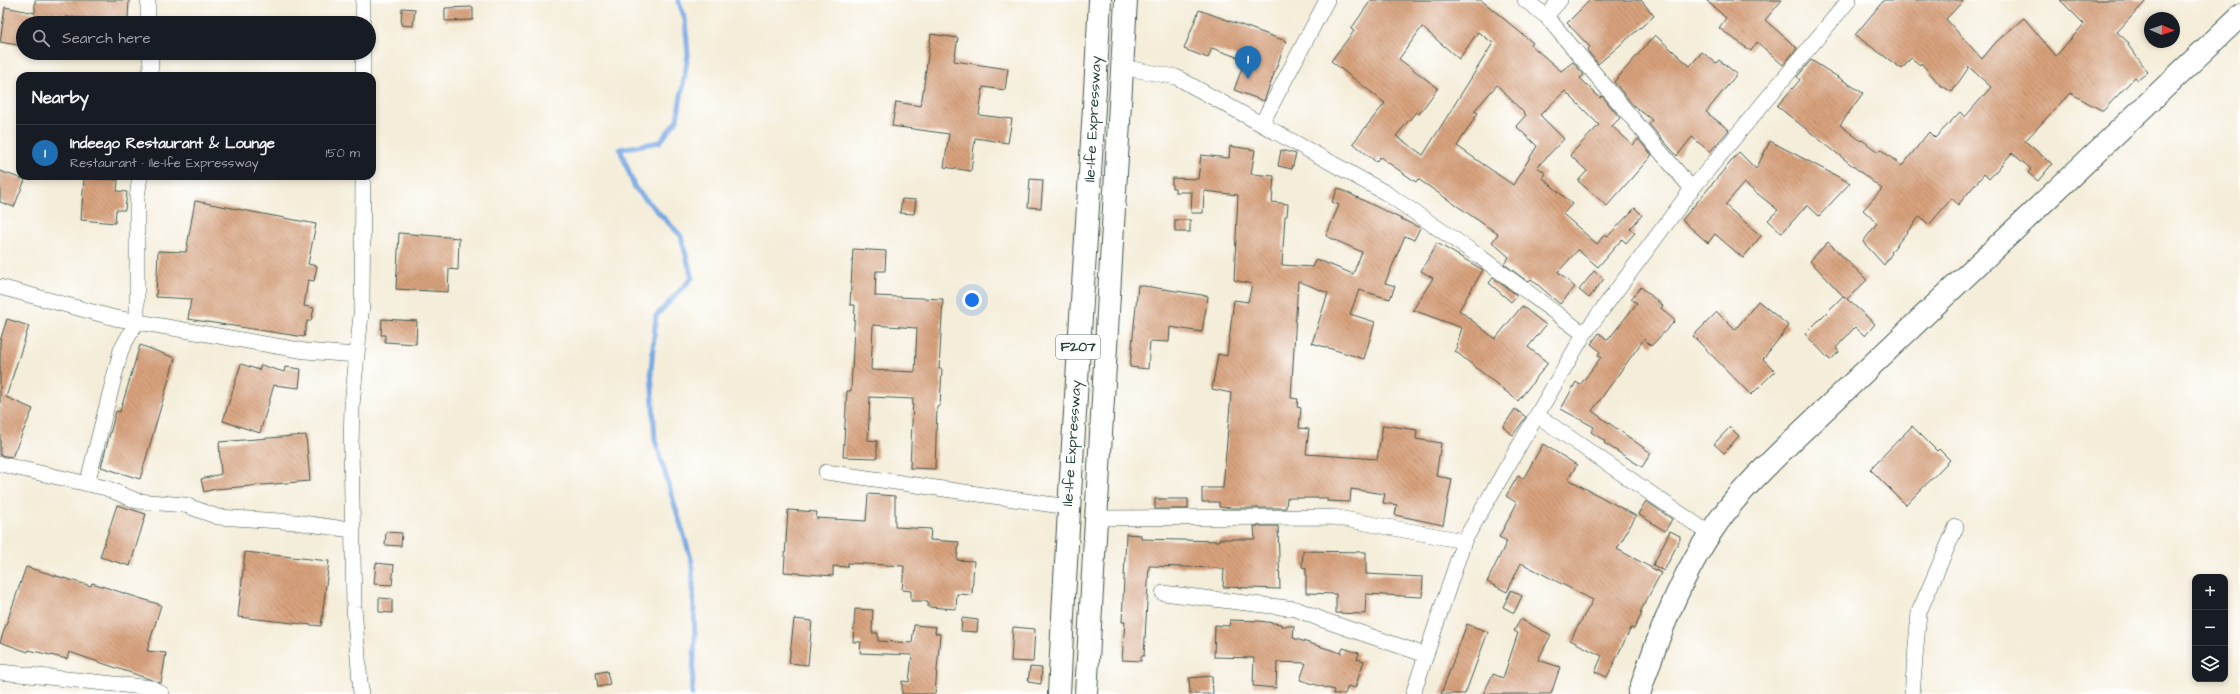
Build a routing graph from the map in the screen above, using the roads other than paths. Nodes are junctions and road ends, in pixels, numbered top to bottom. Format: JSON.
{"nodes":[{"id":1,"x":148,"y":0,"type":"edge"},
{"id":2,"x":363,"y":0,"type":"edge"},
{"id":3,"x":1100,"y":0,"type":"edge"},
{"id":4,"x":1126,"y":0,"type":"edge"},
{"id":5,"x":1327,"y":0,"type":"edge"},
{"id":6,"x":1525,"y":0,"type":"edge"},
{"id":7,"x":1560,"y":0,"type":"edge"},
{"id":8,"x":1849,"y":0,"type":"edge"},
{"id":9,"x":148,"y":16,"type":"edge"},
{"id":10,"x":363,"y":16,"type":"edge"},
{"id":11,"x":1546,"y":16,"type":"junction"},
{"id":12,"x":2240,"y":16,"type":"edge"},
{"id":13,"x":363,"y":60,"type":"edge"},
{"id":14,"x":1121,"y":67,"type":"junction"},
{"id":15,"x":363,"y":72,"type":"edge"},
{"id":16,"x":1262,"y":123,"type":"junction"},
{"id":17,"x":139,"y":180,"type":"edge"},
{"id":18,"x":363,"y":180,"type":"edge"},
{"id":19,"x":1692,"y":189,"type":"junction"},
{"id":20,"x":1112,"y":215,"type":"junction"},
{"id":21,"x":1086,"y":216,"type":"junction"},
{"id":22,"x":0,"y":287,"type":"edge"},
{"id":23,"x":137,"y":321,"type":"junction"},
{"id":24,"x":1584,"y":334,"type":"junction"},
{"id":25,"x":356,"y":356,"type":"junction"},
{"id":26,"x":1538,"y":416,"type":"junction"},
{"id":27,"x":0,"y":464,"type":"edge"},
{"id":28,"x":826,"y":472,"type":"dead end"},
{"id":29,"x":87,"y":484,"type":"junction"},
{"id":30,"x":1068,"y":507,"type":"junction"},
{"id":31,"x":1094,"y":518,"type":"junction"},
{"id":32,"x":1956,"y":527,"type":"dead end"},
{"id":33,"x":352,"y":530,"type":"junction"},
{"id":34,"x":1710,"y":534,"type":"junction"},
{"id":35,"x":1464,"y":541,"type":"junction"},
{"id":36,"x":1163,"y":593,"type":"dead end"},
{"id":37,"x":1426,"y":655,"type":"junction"},
{"id":38,"x":0,"y":672,"type":"edge"},
{"id":39,"x":162,"y":694,"type":"edge"},
{"id":40,"x":361,"y":694,"type":"edge"},
{"id":41,"x":1059,"y":694,"type":"edge"},
{"id":42,"x":1086,"y":694,"type":"edge"},
{"id":43,"x":1413,"y":694,"type":"edge"},
{"id":44,"x":1639,"y":694,"type":"edge"},
{"id":45,"x":1912,"y":694,"type":"edge"}],
"edges":[{"from":1,"to":9,"type":"street"},
{"from":2,"to":10,"type":"street"},
{"from":3,"to":21,"type":"main road","name":"Ile-Ife Expressway","number":"F207"},
{"from":4,"to":14,"type":"main road","name":"Ile-Ife Expressway","number":"F207"},
{"from":5,"to":16,"type":"street"},
{"from":6,"to":11,"type":"street"},
{"from":7,"to":11,"type":"street"},
{"from":8,"to":19,"type":"street"},
{"from":11,"to":19,"type":"street"},
{"from":12,"to":34,"type":"main road"},
{"from":13,"to":15,"type":"street"},
{"from":14,"to":16,"type":"street"},
{"from":14,"to":20,"type":"main road","name":"Ile-Ife Expressway","number":"F207"},
{"from":16,"to":24,"type":"street"},
{"from":17,"to":23,"type":"street"},
{"from":18,"to":25,"type":"street"},
{"from":19,"to":24,"type":"street"},
{"from":20,"to":21,"type":"main road"},
{"from":20,"to":31,"type":"main road","name":"Ile-Ife Expressway","number":"F207"},
{"from":21,"to":30,"type":"main road","name":"Ile-Ife Expressway","number":"F207"},
{"from":22,"to":23,"type":"street"},
{"from":23,"to":25,"type":"street"},
{"from":23,"to":29,"type":"street"},
{"from":24,"to":26,"type":"street"},
{"from":25,"to":33,"type":"street"},
{"from":26,"to":34,"type":"street"},
{"from":26,"to":35,"type":"street"},
{"from":27,"to":29,"type":"street"},
{"from":28,"to":30,"type":"street"},
{"from":29,"to":33,"type":"street"},
{"from":30,"to":41,"type":"main road","name":"Ile-Ife Expressway","number":"F207"},
{"from":31,"to":35,"type":"street"},
{"from":31,"to":42,"type":"main road","name":"Ile-Ife Expressway","number":"F207"},
{"from":32,"to":45,"type":"street"},
{"from":33,"to":40,"type":"street"},
{"from":34,"to":44,"type":"main road"},
{"from":35,"to":37,"type":"street"},
{"from":36,"to":37,"type":"street"},
{"from":37,"to":43,"type":"street"},
{"from":38,"to":39,"type":"street"}]}
